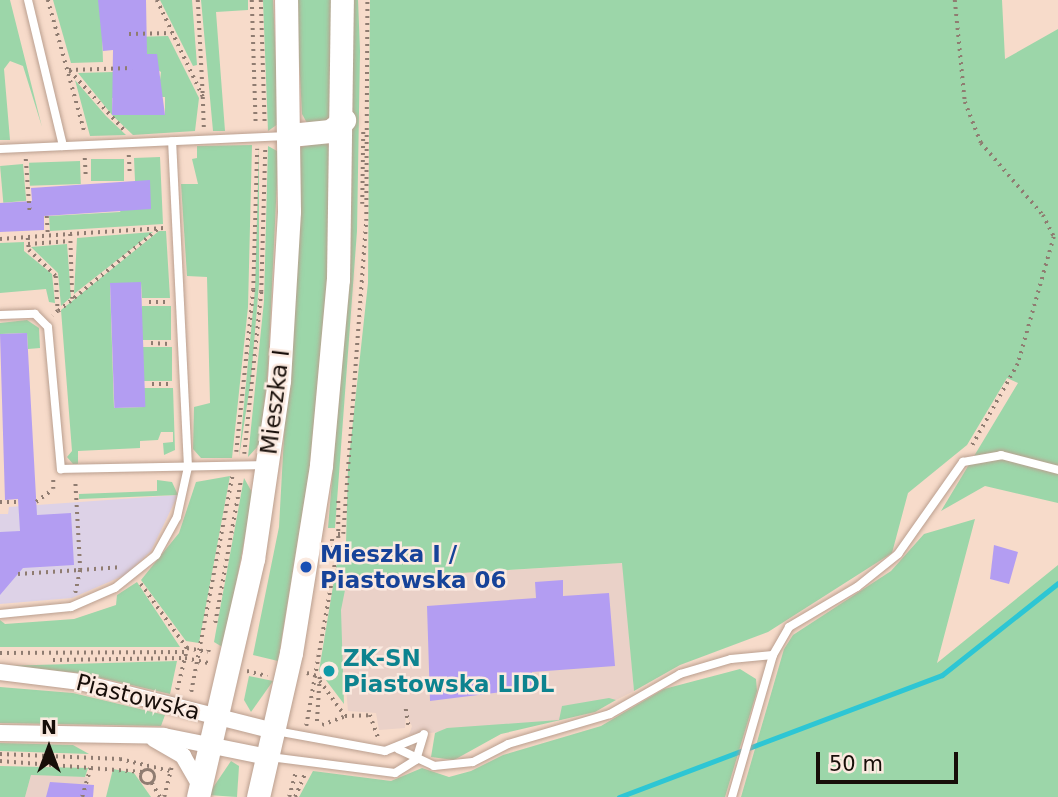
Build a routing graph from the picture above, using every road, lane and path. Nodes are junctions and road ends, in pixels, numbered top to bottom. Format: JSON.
{"nodes":[{"id":1,"x":28,"y":0,"type":"edge"},
{"id":2,"x":48,"y":0,"type":"edge"},
{"id":3,"x":157,"y":0,"type":"edge"},
{"id":4,"x":198,"y":0,"type":"edge"},
{"id":5,"x":252,"y":0,"type":"edge"},
{"id":6,"x":261,"y":0,"type":"edge"},
{"id":7,"x":285,"y":0,"type":"edge"},
{"id":8,"x":342,"y":0,"type":"edge"},
{"id":9,"x":955,"y":0,"type":"edge"},
{"id":10,"x":173,"y":33,"type":"junction"},
{"id":11,"x":129,"y":34,"type":"dead end"},
{"id":12,"x":132,"y":68,"type":"dead end"},
{"id":13,"x":69,"y":69,"type":"junction"},
{"id":14,"x":203,"y":97,"type":"junction"},
{"id":15,"x":344,"y":120,"type":"junction"},
{"id":16,"x":290,"y":135,"type":"junction"},
{"id":17,"x":261,"y":138,"type":"junction"},
{"id":18,"x":205,"y":139,"type":"junction"},
{"id":19,"x":172,"y":141,"type":"junction"},
{"id":20,"x":137,"y":143,"type":"junction"},
{"id":21,"x":88,"y":145,"type":"junction"},
{"id":22,"x":63,"y":146,"type":"junction"},
{"id":23,"x":0,"y":149,"type":"edge"},
{"id":24,"x":139,"y":153,"type":"dead end"},
{"id":25,"x":118,"y":154,"type":"dead end"},
{"id":26,"x":129,"y":154,"type":"junction"},
{"id":27,"x":85,"y":156,"type":"junction"},
{"id":28,"x":96,"y":156,"type":"dead end"},
{"id":29,"x":73,"y":157,"type":"dead end"},
{"id":30,"x":26,"y":159,"type":"junction"},
{"id":31,"x":38,"y":159,"type":"dead end"},
{"id":32,"x":13,"y":160,"type":"dead end"},
{"id":33,"x":130,"y":174,"type":"dead end"},
{"id":34,"x":86,"y":177,"type":"dead end"},
{"id":35,"x":30,"y":213,"type":"dead end"},
{"id":36,"x":47,"y":216,"type":"dead end"},
{"id":37,"x":167,"y":216,"type":"dead end"},
{"id":38,"x":159,"y":228,"type":"junction"},
{"id":39,"x":172,"y":228,"type":"junction"},
{"id":40,"x":70,"y":234,"type":"junction"},
{"id":41,"x":168,"y":234,"type":"dead end"},
{"id":42,"x":48,"y":236,"type":"junction"},
{"id":43,"x":28,"y":238,"type":"junction"},
{"id":44,"x":0,"y":239,"type":"edge"},
{"id":45,"x":70,"y":241,"type":"junction"},
{"id":46,"x":28,"y":244,"type":"junction"},
{"id":47,"x":172,"y":290,"type":"dead end"},
{"id":48,"x":72,"y":299,"type":"junction"},
{"id":49,"x":149,"y":302,"type":"dead end"},
{"id":50,"x":173,"y":302,"type":"junction"},
{"id":51,"x":58,"y":311,"type":"junction"},
{"id":52,"x":173,"y":312,"type":"dead end"},
{"id":53,"x":0,"y":315,"type":"edge"},
{"id":54,"x":45,"y":323,"type":"junction"},
{"id":55,"x":174,"y":334,"type":"dead end"},
{"id":56,"x":151,"y":343,"type":"dead end"},
{"id":57,"x":176,"y":371,"type":"dead end"},
{"id":58,"x":152,"y":384,"type":"dead end"},
{"id":59,"x":176,"y":384,"type":"junction"},
{"id":60,"x":177,"y":396,"type":"dead end"},
{"id":61,"x":963,"y":462,"type":"junction"},
{"id":62,"x":239,"y":465,"type":"junction"},
{"id":63,"x":268,"y":465,"type":"junction"},
{"id":64,"x":188,"y":467,"type":"junction"},
{"id":65,"x":1058,"y":470,"type":"edge"},
{"id":66,"x":74,"y":472,"type":"junction"},
{"id":67,"x":53,"y":474,"type":"dead end"},
{"id":68,"x":40,"y":475,"type":"dead end"},
{"id":69,"x":0,"y":502,"type":"edge"},
{"id":70,"x":18,"y":502,"type":"dead end"},
{"id":71,"x":18,"y":574,"type":"dead end"},
{"id":72,"x":0,"y":614,"type":"edge"},
{"id":73,"x":214,"y":629,"type":"dead end"},
{"id":74,"x":211,"y":640,"type":"dead end"},
{"id":75,"x":201,"y":651,"type":"junction"},
{"id":76,"x":187,"y":652,"type":"junction"},
{"id":77,"x":0,"y":653,"type":"edge"},
{"id":78,"x":773,"y":655,"type":"junction"},
{"id":79,"x":0,"y":659,"type":"edge"},
{"id":80,"x":185,"y":659,"type":"junction"},
{"id":81,"x":198,"y":661,"type":"junction"},
{"id":82,"x":230,"y":668,"type":"junction"},
{"id":83,"x":0,"y":672,"type":"edge"},
{"id":84,"x":309,"y":674,"type":"dead end"},
{"id":85,"x":285,"y":680,"type":"junction"},
{"id":86,"x":320,"y":681,"type":"junction"},
{"id":87,"x":313,"y":688,"type":"dead end"},
{"id":88,"x":176,"y":695,"type":"dead end"},
{"id":89,"x":190,"y":697,"type":"dead end"},
{"id":90,"x":406,"y":709,"type":"dead end"},
{"id":91,"x":345,"y":716,"type":"junction"},
{"id":92,"x":218,"y":717,"type":"junction"},
{"id":93,"x":322,"y":725,"type":"junction"},
{"id":94,"x":333,"y":727,"type":"dead end"},
{"id":95,"x":274,"y":731,"type":"junction"},
{"id":96,"x":0,"y":733,"type":"edge"},
{"id":97,"x":406,"y":733,"type":"dead end"},
{"id":98,"x":366,"y":735,"type":"dead end"},
{"id":99,"x":145,"y":736,"type":"junction"},
{"id":100,"x":378,"y":737,"type":"junction"},
{"id":101,"x":386,"y":739,"type":"dead end"},
{"id":102,"x":211,"y":744,"type":"junction"},
{"id":103,"x":398,"y":749,"type":"junction"},
{"id":104,"x":0,"y":754,"type":"edge"},
{"id":105,"x":267,"y":757,"type":"junction"},
{"id":106,"x":173,"y":760,"type":"dead end"},
{"id":107,"x":416,"y":760,"type":"junction"},
{"id":108,"x":0,"y":761,"type":"edge"},
{"id":109,"x":90,"y":765,"type":"junction"},
{"id":110,"x":170,"y":771,"type":"junction"},
{"id":111,"x":307,"y":771,"type":"dead end"},
{"id":112,"x":143,"y":772,"type":"junction"},
{"id":113,"x":296,"y":772,"type":"dead end"},
{"id":114,"x":152,"y":783,"type":"junction"},
{"id":115,"x":199,"y":793,"type":"edge"},
{"id":116,"x":82,"y":797,"type":"edge"},
{"id":117,"x":162,"y":797,"type":"edge"},
{"id":118,"x":258,"y":797,"type":"edge"},
{"id":119,"x":289,"y":797,"type":"edge"},
{"id":120,"x":295,"y":797,"type":"edge"},
{"id":121,"x":732,"y":797,"type":"edge"}],
"edges":[{"from":1,"to":22,"type":"lane"},
{"from":2,"to":13,"type":"path"},
{"from":3,"to":10,"type":"path"},
{"from":4,"to":14,"type":"path"},
{"from":5,"to":17,"type":"path"},
{"from":6,"to":17,"type":"path"},
{"from":7,"to":16,"type":"street","name":"Mieszka I"},
{"from":8,"to":15,"type":"street"},
{"from":9,"to":61,"type":"path"},
{"from":10,"to":11,"type":"path"},
{"from":10,"to":14,"type":"path"},
{"from":12,"to":13,"type":"path"},
{"from":13,"to":20,"type":"path"},
{"from":13,"to":21,"type":"path"},
{"from":14,"to":18,"type":"path"},
{"from":15,"to":16,"type":"street"},
{"from":15,"to":85,"type":"street"},
{"from":16,"to":17,"type":"lane"},
{"from":16,"to":63,"type":"street","name":"Mieszka I"},
{"from":17,"to":18,"type":"lane"},
{"from":17,"to":62,"type":"path"},
{"from":17,"to":62,"type":"path"},
{"from":18,"to":19,"type":"lane"},
{"from":19,"to":20,"type":"lane"},
{"from":19,"to":39,"type":"lane"},
{"from":20,"to":21,"type":"lane"},
{"from":21,"to":22,"type":"lane"},
{"from":22,"to":23,"type":"lane"},
{"from":24,"to":26,"type":"path"},
{"from":25,"to":26,"type":"path"},
{"from":26,"to":33,"type":"path"},
{"from":27,"to":28,"type":"path"},
{"from":27,"to":29,"type":"path"},
{"from":27,"to":34,"type":"path"},
{"from":30,"to":31,"type":"path"},
{"from":30,"to":32,"type":"path"},
{"from":30,"to":35,"type":"path"},
{"from":36,"to":42,"type":"path"},
{"from":37,"to":39,"type":"path"},
{"from":38,"to":39,"type":"path"},
{"from":38,"to":40,"type":"path"},
{"from":38,"to":48,"type":"path"},
{"from":39,"to":41,"type":"path"},
{"from":39,"to":64,"type":"lane"},
{"from":40,"to":42,"type":"path"},
{"from":40,"to":45,"type":"path"},
{"from":42,"to":43,"type":"path"},
{"from":43,"to":44,"type":"path"},
{"from":43,"to":46,"type":"path"},
{"from":45,"to":46,"type":"path"},
{"from":45,"to":48,"type":"path"},
{"from":46,"to":51,"type":"path"},
{"from":47,"to":50,"type":"path"},
{"from":48,"to":51,"type":"path"},
{"from":49,"to":50,"type":"path"},
{"from":50,"to":52,"type":"path"},
{"from":51,"to":54,"type":"path"},
{"from":53,"to":54,"type":"lane"},
{"from":54,"to":66,"type":"lane"},
{"from":55,"to":56,"type":"path"},
{"from":57,"to":59,"type":"path"},
{"from":58,"to":59,"type":"path"},
{"from":59,"to":60,"type":"path"},
{"from":61,"to":65,"type":"lane"},
{"from":61,"to":78,"type":"lane"},
{"from":62,"to":63,"type":"lane"},
{"from":62,"to":64,"type":"lane"},
{"from":62,"to":73,"type":"path"},
{"from":62,"to":75,"type":"path"},
{"from":63,"to":82,"type":"street","name":"Mieszka I"},
{"from":64,"to":66,"type":"lane"},
{"from":64,"to":72,"type":"lane"},
{"from":66,"to":71,"type":"path"},
{"from":67,"to":68,"type":"path"},
{"from":69,"to":70,"type":"path"},
{"from":74,"to":75,"type":"path"},
{"from":75,"to":76,"type":"path"},
{"from":75,"to":81,"type":"path"},
{"from":76,"to":77,"type":"path"},
{"from":76,"to":80,"type":"path"},
{"from":78,"to":107,"type":"lane"},
{"from":78,"to":121,"type":"lane"},
{"from":79,"to":80,"type":"path"},
{"from":80,"to":81,"type":"path"},
{"from":80,"to":88,"type":"path"},
{"from":81,"to":82,"type":"path"},
{"from":81,"to":89,"type":"path"},
{"from":82,"to":85,"type":"path"},
{"from":82,"to":92,"type":"street","name":"Mieszka I"},
{"from":83,"to":92,"type":"street","name":"Piastowska"},
{"from":84,"to":86,"type":"path"},
{"from":85,"to":87,"type":"path"},
{"from":85,"to":95,"type":"street"},
{"from":86,"to":91,"type":"path"},
{"from":86,"to":93,"type":"path"},
{"from":90,"to":97,"type":"path"},
{"from":91,"to":93,"type":"path"},
{"from":91,"to":100,"type":"path"},
{"from":92,"to":95,"type":"street","name":"Piastowska"},
{"from":92,"to":102,"type":"street","name":"Mieszka I"},
{"from":93,"to":94,"type":"path"},
{"from":95,"to":103,"type":"lane"},
{"from":95,"to":105,"type":"street"},
{"from":96,"to":99,"type":"street","name":"Piastowska"},
{"from":98,"to":100,"type":"path"},
{"from":99,"to":102,"type":"street","name":"Piastowska"},
{"from":99,"to":115,"type":"street","name":"Piastowska"},
{"from":100,"to":101,"type":"path"},
{"from":102,"to":105,"type":"street","name":"Piastowska"},
{"from":102,"to":115,"type":"street","name":"Mieszka I"},
{"from":103,"to":107,"type":"lane"},
{"from":103,"to":107,"type":"lane"},
{"from":104,"to":110,"type":"path"},
{"from":105,"to":107,"type":"lane"},
{"from":105,"to":118,"type":"street"},
{"from":106,"to":110,"type":"path"},
{"from":108,"to":109,"type":"path"},
{"from":109,"to":112,"type":"path"},
{"from":109,"to":116,"type":"path"},
{"from":110,"to":117,"type":"path"},
{"from":111,"to":120,"type":"path"},
{"from":112,"to":114,"type":"path"},
{"from":112,"to":114,"type":"path"},
{"from":113,"to":119,"type":"path"},
{"from":114,"to":117,"type":"path"}]}
